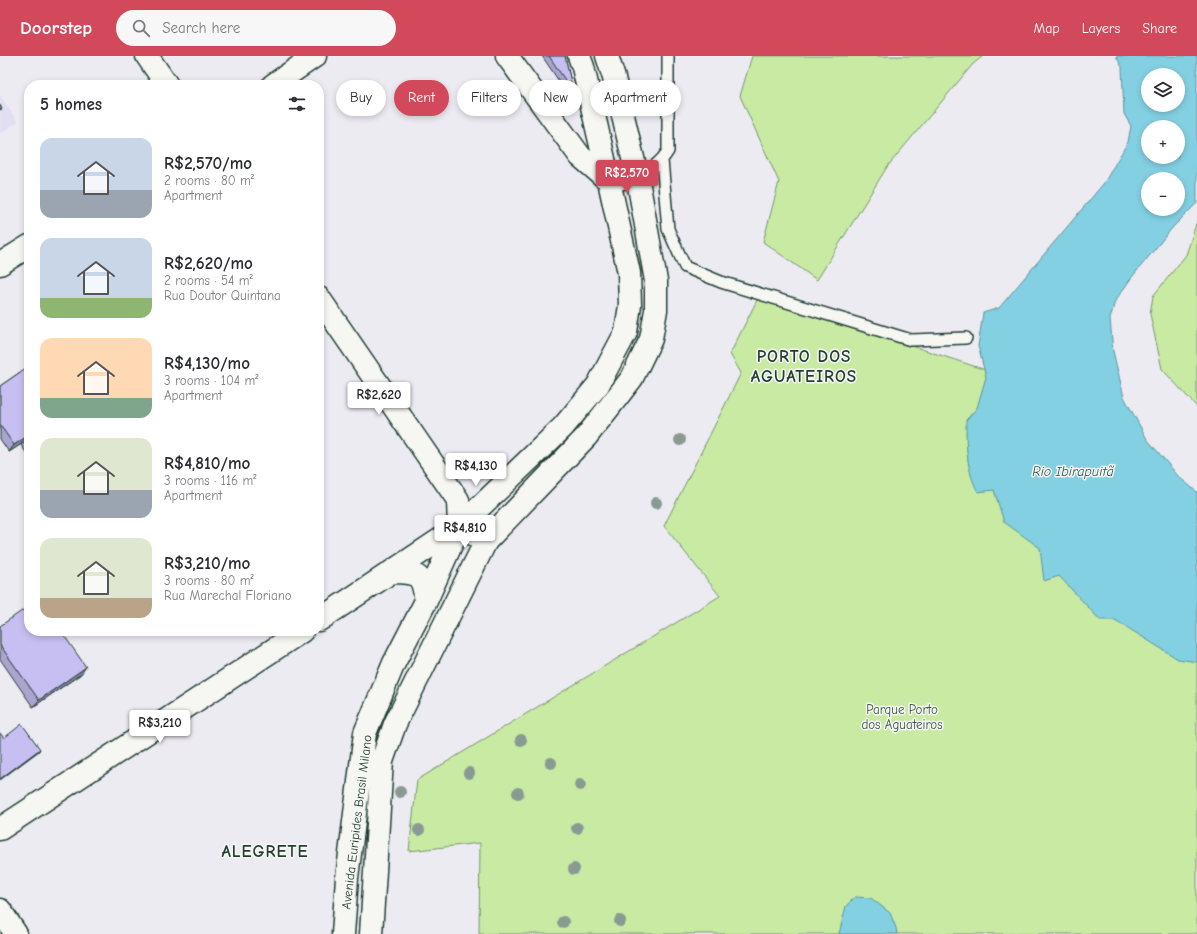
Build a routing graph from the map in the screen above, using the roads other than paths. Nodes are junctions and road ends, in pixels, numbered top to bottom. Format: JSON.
{"nodes":[{"id":1,"x":147,"y":56,"type":"edge"},
{"id":2,"x":315,"y":56,"type":"edge"},
{"id":3,"x":507,"y":56,"type":"edge"},
{"id":4,"x":579,"y":56,"type":"edge"},
{"id":5,"x":608,"y":56,"type":"edge"},
{"id":6,"x":668,"y":56,"type":"edge"},
{"id":7,"x":164,"y":80,"type":"edge"},
{"id":8,"x":280,"y":80,"type":"edge"},
{"id":9,"x":662,"y":160,"type":"junction"},
{"id":10,"x":637,"y":175,"type":"junction"},
{"id":11,"x":609,"y":181,"type":"junction"},
{"id":12,"x":24,"y":249,"type":"edge"},
{"id":13,"x":0,"y":264,"type":"edge"},
{"id":14,"x":324,"y":305,"type":"edge"},
{"id":15,"x":966,"y":338,"type":"dead end"},
{"id":16,"x":459,"y":527,"type":"junction"},
{"id":17,"x":486,"y":541,"type":"junction"},
{"id":18,"x":393,"y":572,"type":"junction"},
{"id":19,"x":426,"y":601,"type":"junction"},
{"id":20,"x":324,"y":617,"type":"edge"},
{"id":21,"x":294,"y":636,"type":"edge"},
{"id":22,"x":0,"y":829,"type":"edge"},
{"id":23,"x":0,"y":910,"type":"edge"},
{"id":24,"x":16,"y":934,"type":"edge"},
{"id":25,"x":343,"y":934,"type":"edge"},
{"id":26,"x":371,"y":934,"type":"edge"}],
"edges":[{"from":1,"to":7,"type":"main road"},
{"from":2,"to":8,"type":"main road"},
{"from":3,"to":11,"type":"main road"},
{"from":4,"to":11,"type":"main road","name":"Avenida Euripides Brasil Milano"},
{"from":5,"to":10,"type":"main road","name":"Avenida Euripides Brasil Milano"},
{"from":6,"to":9,"type":"lane"},
{"from":9,"to":10,"type":"lane"},
{"from":9,"to":15,"type":"lane"},
{"from":10,"to":11,"type":"main road"},
{"from":10,"to":17,"type":"main road","name":"Avenida Euripides Brasil Milano"},
{"from":11,"to":16,"type":"main road","name":"Avenida Euripides Brasil Milano"},
{"from":12,"to":13,"type":"main road"},
{"from":14,"to":16,"type":"main road"},
{"from":16,"to":17,"type":"main road"},
{"from":16,"to":18,"type":"main road"},
{"from":16,"to":19,"type":"main road","name":"Avenida Euripides Brasil Milano"},
{"from":17,"to":26,"type":"main road","name":"Avenida Euripides Brasil Milano"},
{"from":18,"to":19,"type":"main road"},
{"from":18,"to":20,"type":"main road"},
{"from":19,"to":25,"type":"main road","name":"Avenida Euripides Brasil Milano"},
{"from":21,"to":22,"type":"main road"},
{"from":23,"to":24,"type":"main road"}]}
